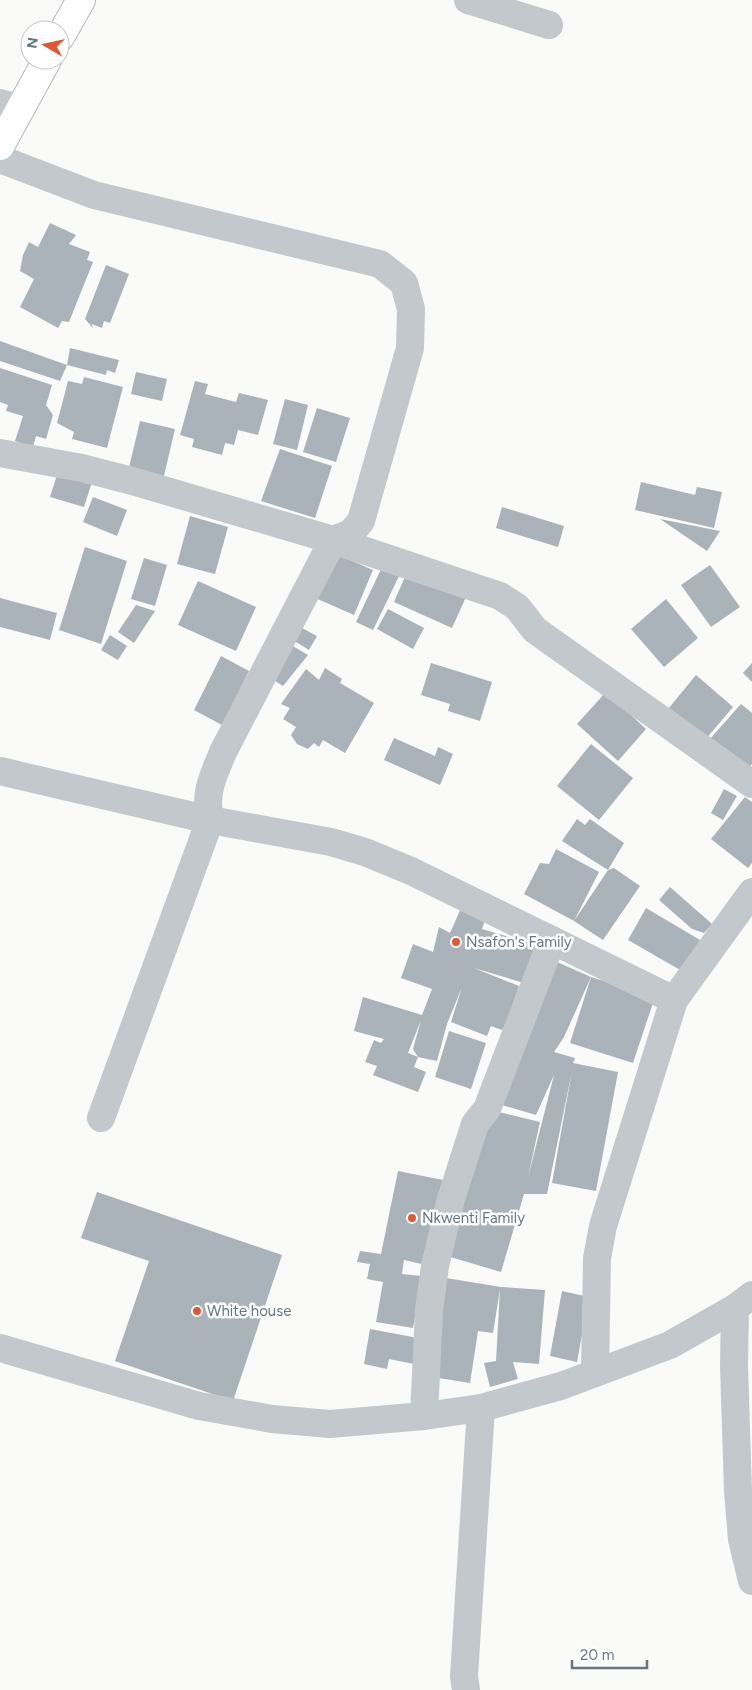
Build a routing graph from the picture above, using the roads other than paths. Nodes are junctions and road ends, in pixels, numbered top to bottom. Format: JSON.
{"nodes":[{"id":1,"x":81,"y":0,"type":"edge"},
{"id":2,"x":468,"y":0,"type":"edge"},
{"id":3,"x":70,"y":20,"type":"edge"},
{"id":4,"x":550,"y":25,"type":"dead end"},
{"id":5,"x":39,"y":70,"type":"edge"},
{"id":6,"x":10,"y":105,"type":"edge"},
{"id":7,"x":0,"y":146,"type":"edge"},
{"id":8,"x":0,"y":159,"type":"edge"},
{"id":9,"x":0,"y":453,"type":"edge"},
{"id":10,"x":333,"y":540,"type":"junction"},
{"id":11,"x":0,"y":771,"type":"edge"},
{"id":12,"x":752,"y":784,"type":"edge"},
{"id":13,"x":210,"y":820,"type":"junction"},
{"id":14,"x":752,"y":892,"type":"edge"},
{"id":15,"x":552,"y":940,"type":"junction"},
{"id":16,"x":674,"y":1000,"type":"junction"},
{"id":17,"x":101,"y":1118,"type":"dead end"},
{"id":18,"x":744,"y":1302,"type":"edge"},
{"id":19,"x":0,"y":1348,"type":"edge"},
{"id":20,"x":595,"y":1373,"type":"junction"},
{"id":21,"x":481,"y":1408,"type":"junction"},
{"id":22,"x":424,"y":1416,"type":"junction"},
{"id":23,"x":752,"y":1581,"type":"edge"},
{"id":24,"x":466,"y":1690,"type":"edge"}],
"edges":[{"from":1,"to":3,"type":"main road"},
{"from":2,"to":4,"type":"street"},
{"from":5,"to":6,"type":"main road"},
{"from":6,"to":7,"type":"main road"},
{"from":8,"to":10,"type":"street"},
{"from":9,"to":10,"type":"street"},
{"from":10,"to":12,"type":"street"},
{"from":10,"to":13,"type":"street"},
{"from":11,"to":13,"type":"street"},
{"from":13,"to":15,"type":"street"},
{"from":13,"to":17,"type":"street"},
{"from":14,"to":16,"type":"street"},
{"from":15,"to":16,"type":"street"},
{"from":15,"to":22,"type":"street"},
{"from":16,"to":20,"type":"street"},
{"from":18,"to":20,"type":"street"},
{"from":18,"to":23,"type":"street"},
{"from":19,"to":22,"type":"street"},
{"from":20,"to":21,"type":"street"},
{"from":21,"to":22,"type":"street"},
{"from":21,"to":24,"type":"street"}]}
